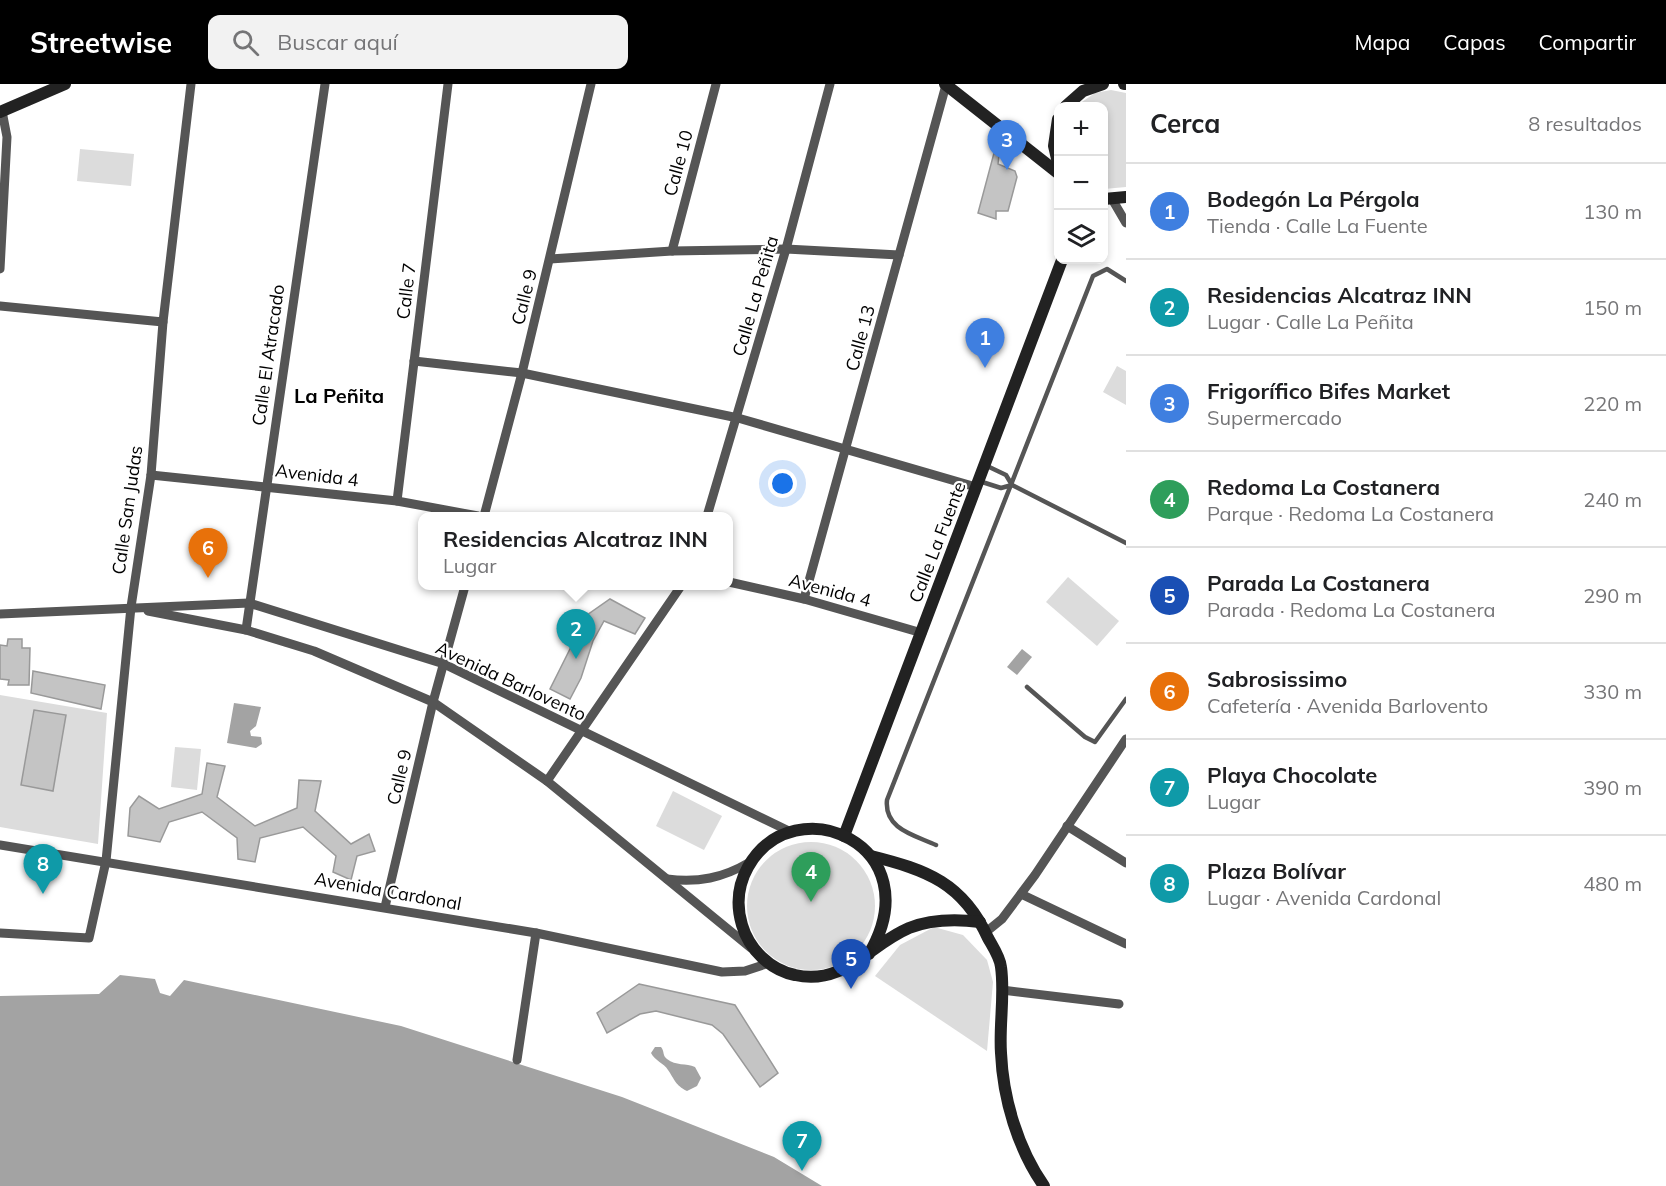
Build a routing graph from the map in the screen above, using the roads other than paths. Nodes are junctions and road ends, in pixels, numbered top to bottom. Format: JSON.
{"nodes":[{"id":1,"x":64,"y":84,"type":"edge"},
{"id":2,"x":191,"y":84,"type":"edge"},
{"id":3,"x":325,"y":84,"type":"edge"},
{"id":4,"x":448,"y":84,"type":"edge"},
{"id":5,"x":591,"y":84,"type":"edge"},
{"id":6,"x":716,"y":84,"type":"edge"},
{"id":7,"x":830,"y":84,"type":"edge"},
{"id":8,"x":945,"y":84,"type":"edge"},
{"id":9,"x":1103,"y":84,"type":"edge"},
{"id":10,"x":1071,"y":102,"type":"edge"},
{"id":11,"x":1,"y":112,"type":"edge"},
{"id":12,"x":1054,"y":169,"type":"edge"},
{"id":13,"x":1126,"y":197,"type":"edge"},
{"id":14,"x":1108,"y":199,"type":"edge"},
{"id":15,"x":1126,"y":223,"type":"edge"},
{"id":16,"x":786,"y":249,"type":"junction"},
{"id":17,"x":672,"y":251,"type":"junction"},
{"id":18,"x":899,"y":255,"type":"junction"},
{"id":19,"x":549,"y":259,"type":"junction"},
{"id":20,"x":1060,"y":264,"type":"edge"},
{"id":21,"x":0,"y":268,"type":"edge"},
{"id":22,"x":1126,"y":281,"type":"edge"},
{"id":23,"x":0,"y":306,"type":"edge"},
{"id":24,"x":163,"y":322,"type":"junction"},
{"id":25,"x":414,"y":362,"type":"junction"},
{"id":26,"x":522,"y":373,"type":"junction"},
{"id":27,"x":738,"y":418,"type":"junction"},
{"id":28,"x":847,"y":449,"type":"junction"},
{"id":29,"x":985,"y":465,"type":"junction"},
{"id":30,"x":151,"y":475,"type":"junction"},
{"id":31,"x":977,"y":484,"type":"junction"},
{"id":32,"x":266,"y":485,"type":"junction"},
{"id":33,"x":1012,"y":485,"type":"junction"},
{"id":34,"x":397,"y":501,"type":"junction"},
{"id":35,"x":456,"y":512,"type":"edge"},
{"id":36,"x":485,"y":512,"type":"edge"},
{"id":37,"x":708,"y":512,"type":"edge"},
{"id":38,"x":1126,"y":543,"type":"edge"},
{"id":39,"x":733,"y":583,"type":"edge"},
{"id":40,"x":464,"y":590,"type":"edge"},
{"id":41,"x":678,"y":590,"type":"edge"},
{"id":42,"x":804,"y":598,"type":"junction"},
{"id":43,"x":249,"y":603,"type":"junction"},
{"id":44,"x":131,"y":607,"type":"junction"},
{"id":45,"x":0,"y":614,"type":"edge"},
{"id":46,"x":246,"y":630,"type":"junction"},
{"id":47,"x":922,"y":633,"type":"junction"},
{"id":48,"x":444,"y":664,"type":"junction"},
{"id":49,"x":1027,"y":687,"type":"dead end"},
{"id":50,"x":1126,"y":699,"type":"edge"},
{"id":51,"x":433,"y":702,"type":"junction"},
{"id":52,"x":581,"y":733,"type":"junction"},
{"id":53,"x":1126,"y":739,"type":"edge"},
{"id":54,"x":1116,"y":752,"type":"junction"},
{"id":55,"x":1126,"y":758,"type":"edge"},
{"id":56,"x":547,"y":781,"type":"junction"},
{"id":57,"x":1067,"y":826,"type":"junction"},
{"id":58,"x":791,"y":832,"type":"junction"},
{"id":59,"x":844,"y":836,"type":"junction"},
{"id":60,"x":0,"y":845,"type":"edge"},
{"id":61,"x":936,"y":845,"type":"dead end"},
{"id":62,"x":871,"y":856,"type":"junction"},
{"id":63,"x":106,"y":861,"type":"junction"},
{"id":64,"x":751,"y":861,"type":"junction"},
{"id":65,"x":1126,"y":863,"type":"edge"},
{"id":66,"x":667,"y":879,"type":"junction"},
{"id":67,"x":1021,"y":894,"type":"junction"},
{"id":68,"x":385,"y":907,"type":"junction"},
{"id":69,"x":983,"y":927,"type":"junction"},
{"id":70,"x":0,"y":933,"type":"edge"},
{"id":71,"x":536,"y":933,"type":"junction"},
{"id":72,"x":1126,"y":944,"type":"edge"},
{"id":73,"x":755,"y":951,"type":"junction"},
{"id":74,"x":869,"y":954,"type":"junction"},
{"id":75,"x":769,"y":963,"type":"junction"},
{"id":76,"x":1002,"y":990,"type":"junction"},
{"id":77,"x":1119,"y":1004,"type":"dead end"},
{"id":78,"x":517,"y":1060,"type":"dead end"},
{"id":79,"x":1044,"y":1186,"type":"edge"}],
"edges":[{"from":1,"to":11,"type":"main road"},
{"from":2,"to":24,"type":"street","name":"Calle San Judas"},
{"from":3,"to":32,"type":"street","name":"Calle El Atracado"},
{"from":4,"to":25,"type":"street","name":"Calle 7"},
{"from":5,"to":19,"type":"street","name":"Calle 9"},
{"from":6,"to":17,"type":"street","name":"Calle 10"},
{"from":7,"to":16,"type":"street","name":"Calle La Peñita"},
{"from":8,"to":12,"type":"main road"},
{"from":8,"to":18,"type":"street","name":"Calle 13"},
{"from":9,"to":10,"type":"main road"},
{"from":11,"to":21,"type":"street"},
{"from":13,"to":14,"type":"main road"},
{"from":14,"to":15,"type":"street"},
{"from":16,"to":17,"type":"street"},
{"from":16,"to":18,"type":"street"},
{"from":16,"to":27,"type":"street","name":"Calle La Peñita"},
{"from":17,"to":19,"type":"street"},
{"from":18,"to":28,"type":"street","name":"Calle 13"},
{"from":19,"to":26,"type":"street","name":"Calle 9"},
{"from":20,"to":29,"type":"main road","name":"Calle La Fuente"},
{"from":22,"to":33,"type":"lane"},
{"from":23,"to":24,"type":"street"},
{"from":24,"to":30,"type":"street","name":"Calle San Judas"},
{"from":25,"to":26,"type":"street"},
{"from":25,"to":34,"type":"street","name":"Calle 7"},
{"from":26,"to":27,"type":"street"},
{"from":26,"to":36,"type":"street","name":"Calle 9"},
{"from":27,"to":28,"type":"street"},
{"from":27,"to":37,"type":"street","name":"Calle La Peñita"},
{"from":28,"to":31,"type":"street"},
{"from":28,"to":42,"type":"street","name":"Calle 13"},
{"from":29,"to":31,"type":"main road","name":"Calle La Fuente"},
{"from":29,"to":33,"type":"lane"},
{"from":30,"to":32,"type":"street","name":"Avenida 4"},
{"from":30,"to":44,"type":"street","name":"Calle San Judas"},
{"from":31,"to":33,"type":"lane"},
{"from":31,"to":47,"type":"main road","name":"Calle La Fuente"},
{"from":32,"to":34,"type":"street","name":"Avenida 4"},
{"from":32,"to":43,"type":"street","name":"Calle El Atracado"},
{"from":33,"to":38,"type":"lane"},
{"from":33,"to":61,"type":"lane"},
{"from":34,"to":35,"type":"street","name":"Avenida 4"},
{"from":39,"to":42,"type":"street","name":"Avenida 4"},
{"from":40,"to":48,"type":"street","name":"Calle 9"},
{"from":41,"to":52,"type":"street"},
{"from":42,"to":47,"type":"street","name":"Avenida 4"},
{"from":43,"to":44,"type":"street","name":"Avenida Barlovento"},
{"from":43,"to":46,"type":"street","name":"Calle El Atracado"},
{"from":43,"to":48,"type":"street","name":"Avenida Barlovento"},
{"from":44,"to":45,"type":"street","name":"Avenida Barlovento"},
{"from":44,"to":46,"type":"street","name":"Avenida Barlovento"},
{"from":44,"to":63,"type":"street","name":"Calle San Judas"},
{"from":46,"to":51,"type":"street","name":"Avenida Barlovento"},
{"from":47,"to":59,"type":"main road","name":"Calle La Fuente"},
{"from":48,"to":51,"type":"street","name":"Calle 9"},
{"from":48,"to":52,"type":"street","name":"Avenida Barlovento"},
{"from":49,"to":50,"type":"lane"},
{"from":51,"to":56,"type":"street","name":"Avenida Barlovento"},
{"from":51,"to":68,"type":"street","name":"Calle 9"},
{"from":52,"to":56,"type":"street"},
{"from":52,"to":58,"type":"street","name":"Avenida Barlovento"},
{"from":53,"to":54,"type":"street"},
{"from":54,"to":55,"type":"street"},
{"from":54,"to":57,"type":"street"},
{"from":56,"to":66,"type":"street","name":"Avenida Barlovento"},
{"from":57,"to":65,"type":"street"},
{"from":57,"to":67,"type":"street"},
{"from":58,"to":59,"type":"main road"},
{"from":58,"to":64,"type":"main road"},
{"from":59,"to":62,"type":"main road"},
{"from":60,"to":63,"type":"street","name":"Avenida Cardonal"},
{"from":62,"to":69,"type":"main road"},
{"from":62,"to":74,"type":"main road"},
{"from":63,"to":68,"type":"street","name":"Avenida Cardonal"},
{"from":63,"to":70,"type":"street","name":"Calle San Judas"},
{"from":64,"to":66,"type":"street"},
{"from":64,"to":73,"type":"main road"},
{"from":66,"to":73,"type":"street","name":"Avenida Barlovento"},
{"from":67,"to":69,"type":"street"},
{"from":67,"to":72,"type":"street"},
{"from":68,"to":71,"type":"street","name":"Avenida Cardonal"},
{"from":69,"to":74,"type":"main road"},
{"from":69,"to":76,"type":"main road"},
{"from":71,"to":75,"type":"street","name":"Avenida Cardonal"},
{"from":71,"to":78,"type":"street"},
{"from":73,"to":75,"type":"main road"},
{"from":74,"to":75,"type":"main road"},
{"from":76,"to":77,"type":"street"},
{"from":76,"to":79,"type":"main road"}]}
